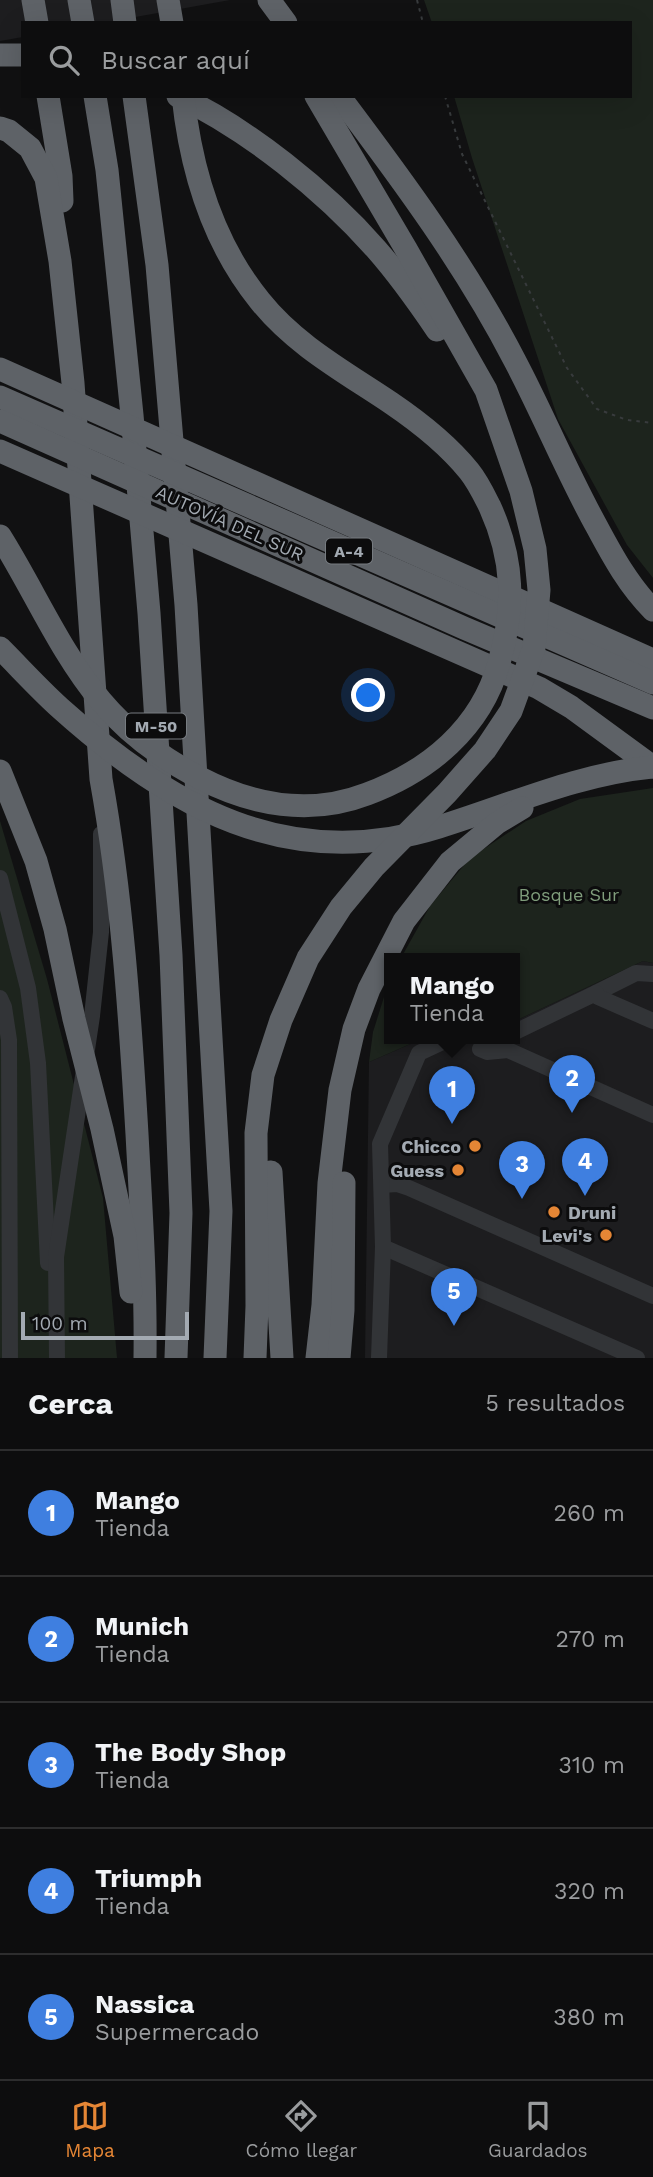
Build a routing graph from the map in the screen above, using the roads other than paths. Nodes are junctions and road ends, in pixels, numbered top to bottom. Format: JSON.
{"nodes":[{"id":1,"x":33,"y":0,"type":"edge"},
{"id":2,"x":79,"y":0,"type":"edge"},
{"id":3,"x":122,"y":0,"type":"edge"},
{"id":4,"x":168,"y":0,"type":"edge"},
{"id":5,"x":258,"y":0,"type":"edge"},
{"id":6,"x":270,"y":0,"type":"edge"},
{"id":7,"x":37,"y":21,"type":"edge"},
{"id":8,"x":83,"y":21,"type":"edge"},
{"id":9,"x":125,"y":21,"type":"edge"},
{"id":10,"x":172,"y":21,"type":"edge"},
{"id":11,"x":270,"y":21,"type":"edge"},
{"id":12,"x":285,"y":21,"type":"edge"},
{"id":13,"x":0,"y":55,"type":"edge"},
{"id":14,"x":21,"y":55,"type":"edge"},
{"id":15,"x":48,"y":98,"type":"edge"},
{"id":16,"x":95,"y":98,"type":"edge"},
{"id":17,"x":134,"y":98,"type":"edge"},
{"id":18,"x":317,"y":98,"type":"edge"},
{"id":19,"x":340,"y":98,"type":"edge"},
{"id":20,"x":187,"y":100,"type":"edge"},
{"id":21,"x":0,"y":128,"type":"edge"},
{"id":22,"x":0,"y":369,"type":"edge"},
{"id":23,"x":73,"y":383,"type":"junction"},
{"id":24,"x":0,"y":397,"type":"edge"},
{"id":25,"x":0,"y":421,"type":"edge"},
{"id":26,"x":0,"y":451,"type":"edge"},
{"id":27,"x":521,"y":491,"type":"junction"},
{"id":28,"x":0,"y":536,"type":"edge"},
{"id":29,"x":653,"y":610,"type":"edge"},
{"id":30,"x":0,"y":648,"type":"edge"},
{"id":31,"x":572,"y":660,"type":"junction"},
{"id":32,"x":653,"y":660,"type":"edge"},
{"id":33,"x":653,"y":684,"type":"edge"},
{"id":34,"x":653,"y":708,"type":"edge"},
{"id":35,"x":653,"y":767,"type":"edge"},
{"id":36,"x":0,"y":771,"type":"edge"},
{"id":37,"x":101,"y":779,"type":"junction"},
{"id":38,"x":555,"y":789,"type":"junction"},
{"id":39,"x":0,"y":878,"type":"edge"},
{"id":40,"x":388,"y":953,"type":"edge"},
{"id":41,"x":384,"y":960,"type":"edge"},
{"id":42,"x":653,"y":974,"type":"edge"},
{"id":43,"x":596,"y":993,"type":"junction"},
{"id":44,"x":1,"y":1003,"type":"edge"},
{"id":45,"x":281,"y":1020,"type":"junction"},
{"id":46,"x":653,"y":1021,"type":"edge"},
{"id":47,"x":520,"y":1030,"type":"edge"},
{"id":48,"x":439,"y":1044,"type":"edge"},
{"id":49,"x":468,"y":1044,"type":"edge"},
{"id":50,"x":490,"y":1044,"type":"edge"},
{"id":51,"x":480,"y":1049,"type":"junction"},
{"id":52,"x":653,"y":1115,"type":"edge"},
{"id":53,"x":383,"y":1185,"type":"junction"},
{"id":54,"x":6,"y":1246,"type":"edge"},
{"id":55,"x":383,"y":1247,"type":"junction"},
{"id":56,"x":653,"y":1296,"type":"edge"},
{"id":57,"x":5,"y":1313,"type":"edge"},
{"id":58,"x":325,"y":1356,"type":"edge"},
{"id":59,"x":10,"y":1358,"type":"edge"},
{"id":60,"x":55,"y":1358,"type":"edge"},
{"id":61,"x":137,"y":1358,"type":"edge"},
{"id":62,"x":145,"y":1358,"type":"edge"},
{"id":63,"x":176,"y":1358,"type":"edge"},
{"id":64,"x":215,"y":1358,"type":"edge"},
{"id":65,"x":255,"y":1358,"type":"edge"},
{"id":66,"x":282,"y":1358,"type":"edge"},
{"id":67,"x":379,"y":1358,"type":"edge"},
{"id":68,"x":637,"y":1358,"type":"edge"}],
"edges":[{"from":1,"to":7,"type":"highway"},
{"from":2,"to":8,"type":"highway"},
{"from":3,"to":9,"type":"highway"},
{"from":4,"to":10,"type":"highway"},
{"from":5,"to":11,"type":"highway"},
{"from":6,"to":12,"type":"highway"},
{"from":13,"to":14,"type":"highway"},
{"from":15,"to":23,"type":"highway"},
{"from":16,"to":63,"type":"highway","number":"M-50"},
{"from":17,"to":64,"type":"highway","number":"M-50"},
{"from":18,"to":27,"type":"highway"},
{"from":19,"to":29,"type":"highway"},
{"from":20,"to":27,"type":"highway"},
{"from":20,"to":28,"type":"highway"},
{"from":21,"to":23,"type":"highway"},
{"from":22,"to":32,"type":"highway"},
{"from":23,"to":37,"type":"highway"},
{"from":24,"to":31,"type":"highway","name":"AUTOVÍA DEL SUR","number":"A-4"},
{"from":25,"to":31,"type":"highway","name":"AUTOVÍA DEL SUR","number":"A-4"},
{"from":26,"to":35,"type":"highway"},
{"from":27,"to":45,"type":"highway"},
{"from":30,"to":38,"type":"highway"},
{"from":31,"to":33,"type":"highway","name":"AUTOVÍA DEL SUR","number":"A-4"},
{"from":31,"to":34,"type":"highway","name":"AUTOVÍA DEL SUR","number":"A-4"},
{"from":35,"to":38,"type":"highway"},
{"from":36,"to":61,"type":"highway"},
{"from":37,"to":60,"type":"street"},
{"from":37,"to":62,"type":"highway"},
{"from":38,"to":40,"type":"highway"},
{"from":39,"to":60,"type":"street"},
{"from":41,"to":58,"type":"highway"},
{"from":42,"to":43,"type":"street"},
{"from":43,"to":46,"type":"street"},
{"from":43,"to":47,"type":"street"},
{"from":44,"to":54,"type":"street"},
{"from":45,"to":65,"type":"highway"},
{"from":45,"to":66,"type":"highway"},
{"from":48,"to":53,"type":"street"},
{"from":49,"to":51,"type":"street"},
{"from":50,"to":51,"type":"street"},
{"from":51,"to":52,"type":"street"},
{"from":53,"to":55,"type":"street"},
{"from":53,"to":56,"type":"street"},
{"from":54,"to":57,"type":"street"},
{"from":55,"to":67,"type":"street"},
{"from":55,"to":68,"type":"street"},
{"from":57,"to":59,"type":"street"}]}
